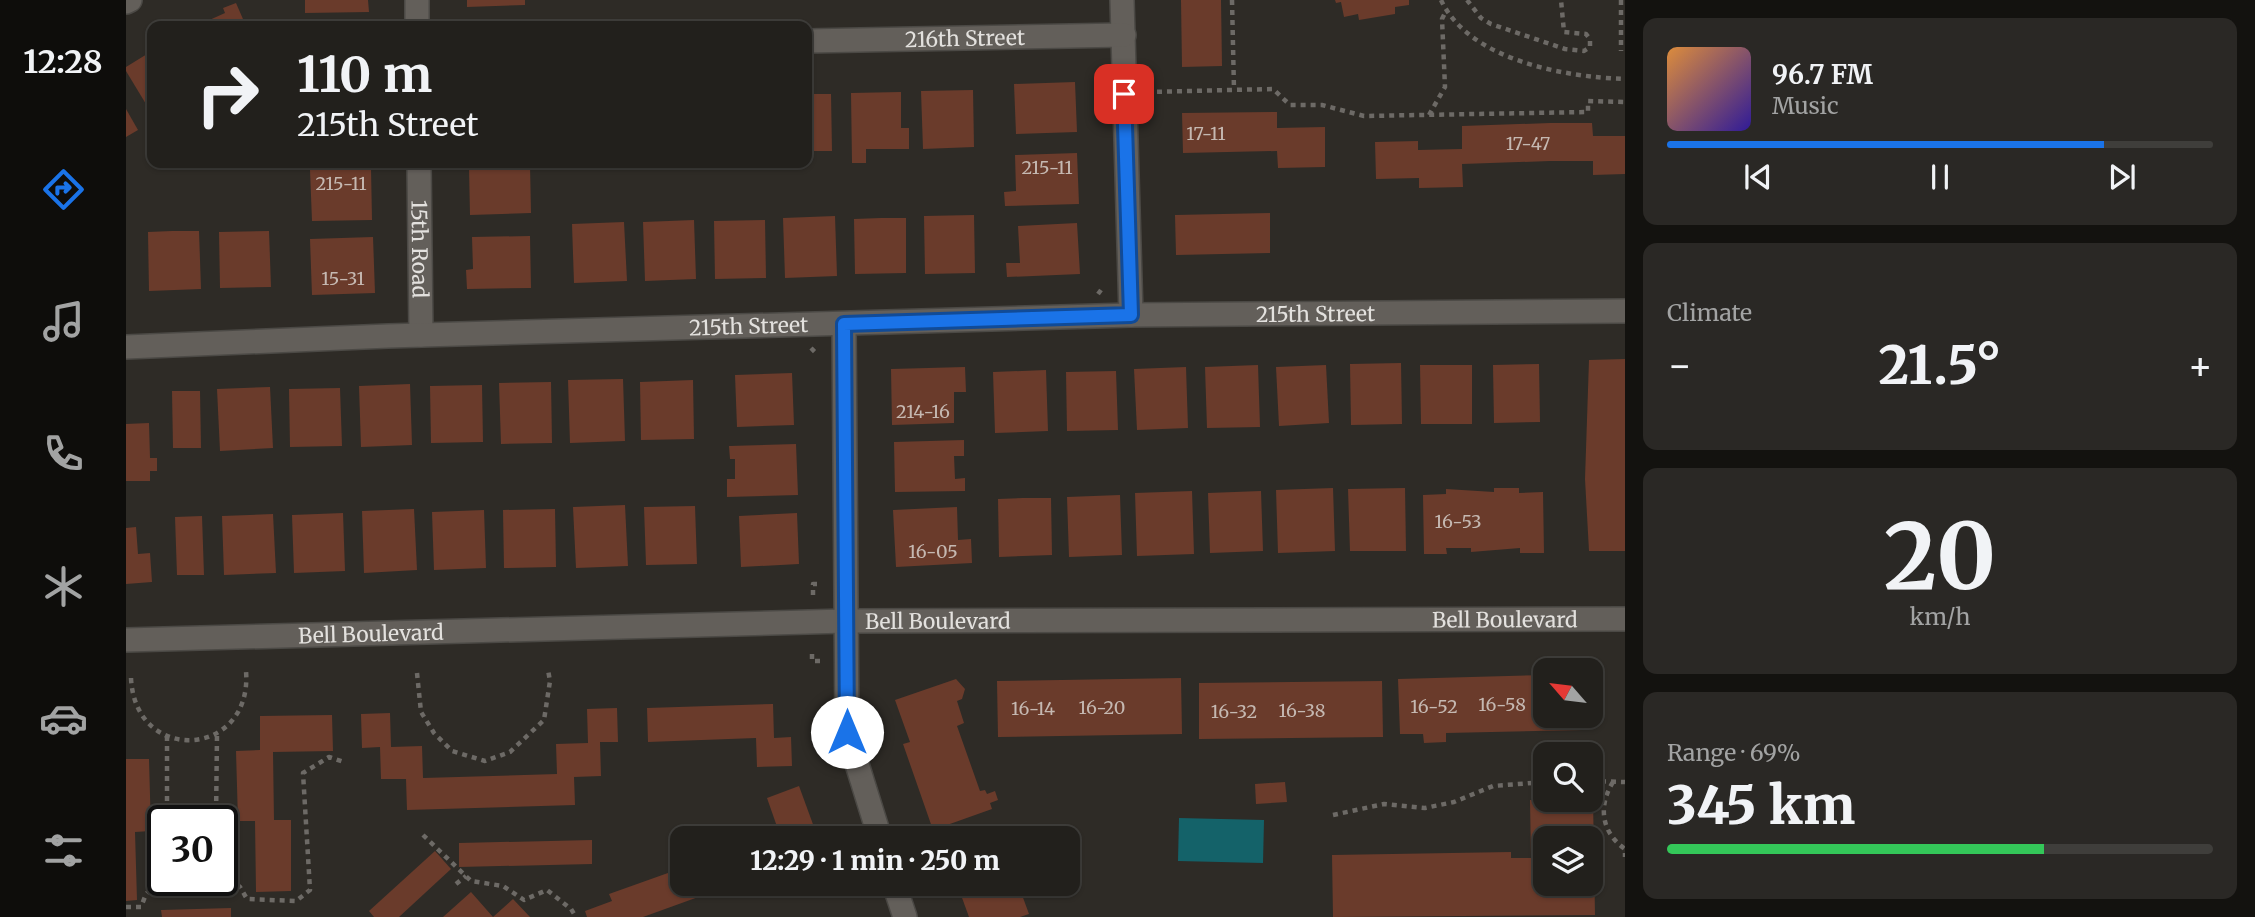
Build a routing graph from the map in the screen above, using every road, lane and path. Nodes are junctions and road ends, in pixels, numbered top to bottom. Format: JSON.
{"nodes":[{"id":1,"x":417,"y":0,"type":"edge"},
{"id":2,"x":1122,"y":0,"type":"edge"},
{"id":3,"x":1232,"y":0,"type":"edge"},
{"id":4,"x":1441,"y":0,"type":"edge"},
{"id":5,"x":1467,"y":0,"type":"edge"},
{"id":6,"x":1561,"y":0,"type":"edge"},
{"id":7,"x":1621,"y":0,"type":"edge"},
{"id":8,"x":1446,"y":10,"type":"junction"},
{"id":9,"x":417,"y":21,"type":"edge"},
{"id":10,"x":1124,"y":34,"type":"junction"},
{"id":11,"x":812,"y":41,"type":"edge"},
{"id":12,"x":1621,"y":51,"type":"dead end"},
{"id":13,"x":1625,"y":79,"type":"edge"},
{"id":14,"x":1234,"y":90,"type":"junction"},
{"id":15,"x":1147,"y":92,"type":"dead end"},
{"id":16,"x":1625,"y":102,"type":"edge"},
{"id":17,"x":1429,"y":115,"type":"junction"},
{"id":18,"x":419,"y":168,"type":"edge"},
{"id":19,"x":1104,"y":286,"type":"dead end"},
{"id":20,"x":1098,"y":295,"type":"dead end"},
{"id":21,"x":1625,"y":311,"type":"edge"},
{"id":22,"x":1131,"y":315,"type":"junction"},
{"id":23,"x":844,"y":324,"type":"junction"},
{"id":24,"x":421,"y":335,"type":"junction"},
{"id":25,"x":126,"y":347,"type":"edge"},
{"id":26,"x":811,"y":348,"type":"dead end"},
{"id":27,"x":817,"y":354,"type":"dead end"},
{"id":28,"x":821,"y":584,"type":"dead end"},
{"id":29,"x":813,"y":595,"type":"dead end"},
{"id":30,"x":1625,"y":619,"type":"edge"},
{"id":31,"x":846,"y":621,"type":"junction"},
{"id":32,"x":126,"y":640,"type":"edge"},
{"id":33,"x":812,"y":654,"type":"dead end"},
{"id":34,"x":821,"y":661,"type":"dead end"},
{"id":35,"x":548,"y":670,"type":"dead end"},
{"id":36,"x":246,"y":671,"type":"dead end"},
{"id":37,"x":417,"y":673,"type":"dead end"},
{"id":38,"x":131,"y":678,"type":"dead end"},
{"id":39,"x":217,"y":734,"type":"junction"},
{"id":40,"x":167,"y":736,"type":"junction"},
{"id":41,"x":344,"y":762,"type":"dead end"},
{"id":42,"x":1603,"y":782,"type":"edge"},
{"id":43,"x":1613,"y":782,"type":"junction"},
{"id":44,"x":1625,"y":782,"type":"edge"},
{"id":45,"x":1533,"y":783,"type":"edge"},
{"id":46,"x":167,"y":805,"type":"edge"},
{"id":47,"x":216,"y":805,"type":"edge"},
{"id":48,"x":1334,"y":815,"type":"dead end"},
{"id":49,"x":876,"y":826,"type":"edge"},
{"id":50,"x":423,"y":835,"type":"dead end"},
{"id":51,"x":1625,"y":857,"type":"edge"},
{"id":52,"x":466,"y":876,"type":"junction"},
{"id":53,"x":456,"y":884,"type":"dead end"},
{"id":54,"x":238,"y":885,"type":"edge"},
{"id":55,"x":147,"y":893,"type":"edge"},
{"id":56,"x":898,"y":896,"type":"edge"},
{"id":57,"x":126,"y":907,"type":"edge"},
{"id":58,"x":576,"y":917,"type":"edge"},
{"id":59,"x":905,"y":917,"type":"edge"}],
"edges":[{"from":1,"to":9,"type":"street"},
{"from":2,"to":10,"type":"street"},
{"from":3,"to":14,"type":"path"},
{"from":4,"to":8,"type":"path"},
{"from":5,"to":6,"type":"path"},
{"from":7,"to":12,"type":"path"},
{"from":8,"to":13,"type":"path"},
{"from":8,"to":17,"type":"path"},
{"from":10,"to":11,"type":"street","name":"216th Street"},
{"from":10,"to":22,"type":"street"},
{"from":14,"to":15,"type":"path"},
{"from":14,"to":17,"type":"path"},
{"from":16,"to":17,"type":"path"},
{"from":18,"to":24,"type":"street","name":"15th Road"},
{"from":19,"to":20,"type":"path"},
{"from":21,"to":22,"type":"street","name":"215th Street"},
{"from":22,"to":23,"type":"street","name":"215th Street"},
{"from":23,"to":24,"type":"street","name":"215th Street"},
{"from":23,"to":31,"type":"street"},
{"from":24,"to":25,"type":"street","name":"215th Street"},
{"from":26,"to":27,"type":"path"},
{"from":28,"to":29,"type":"path"},
{"from":30,"to":31,"type":"street","name":"Bell Boulevard"},
{"from":31,"to":32,"type":"street","name":"Bell Boulevard"},
{"from":31,"to":49,"type":"street"},
{"from":33,"to":34,"type":"path"},
{"from":35,"to":37,"type":"path"},
{"from":36,"to":39,"type":"path"},
{"from":38,"to":40,"type":"path"},
{"from":39,"to":40,"type":"path"},
{"from":39,"to":47,"type":"path"},
{"from":40,"to":46,"type":"path"},
{"from":41,"to":54,"type":"path"},
{"from":42,"to":43,"type":"path"},
{"from":43,"to":44,"type":"path"},
{"from":43,"to":51,"type":"path"},
{"from":45,"to":48,"type":"path"},
{"from":50,"to":52,"type":"path"},
{"from":52,"to":53,"type":"path"},
{"from":52,"to":58,"type":"path"},
{"from":55,"to":57,"type":"path"},
{"from":56,"to":59,"type":"street"}]}
